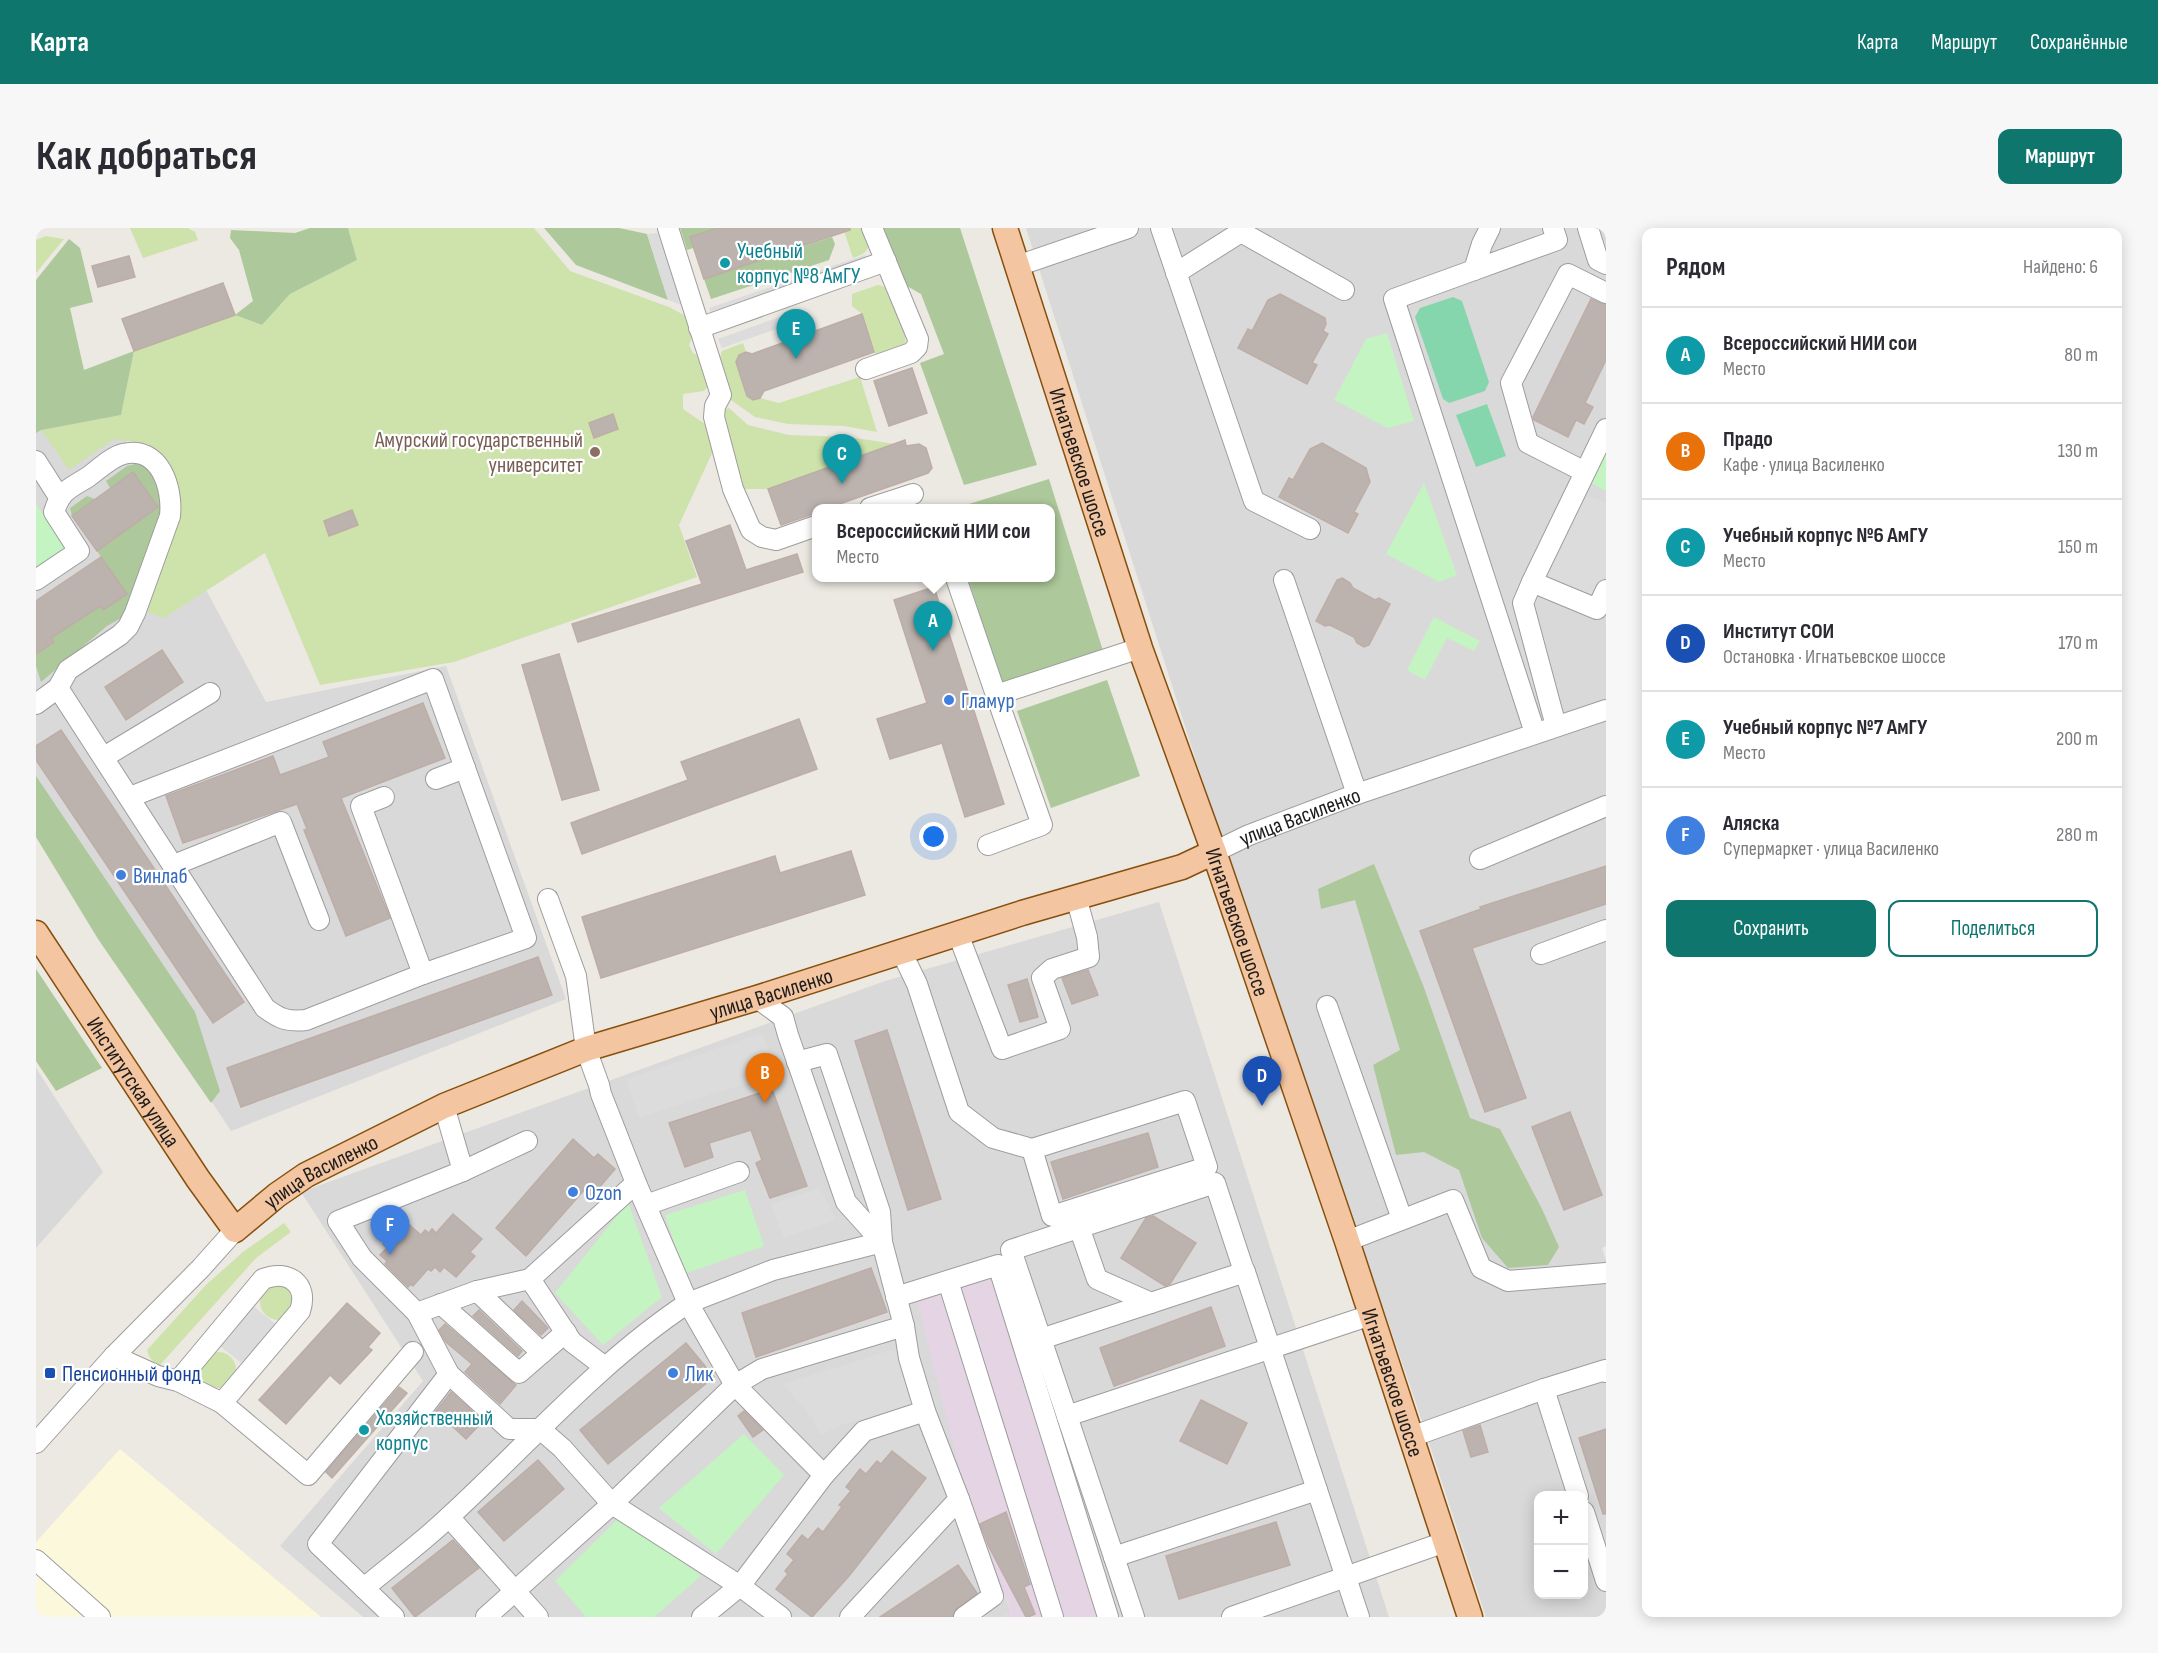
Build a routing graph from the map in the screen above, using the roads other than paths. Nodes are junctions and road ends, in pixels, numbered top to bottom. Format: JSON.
{"nodes":[{"id":1,"x":668,"y":228,"type":"edge"},
{"id":2,"x":872,"y":228,"type":"edge"},
{"id":3,"x":1005,"y":228,"type":"edge"},
{"id":4,"x":1128,"y":228,"type":"edge"},
{"id":5,"x":1161,"y":228,"type":"edge"},
{"id":6,"x":1490,"y":228,"type":"edge"},
{"id":7,"x":1553,"y":228,"type":"edge"},
{"id":8,"x":1588,"y":228,"type":"edge"},
{"id":9,"x":886,"y":261,"type":"junction"},
{"id":10,"x":1606,"y":264,"type":"edge"},
{"id":11,"x":1017,"y":266,"type":"junction"},
{"id":12,"x":1474,"y":270,"type":"junction"},
{"id":13,"x":1176,"y":273,"type":"junction"},
{"id":14,"x":1344,"y":290,"type":"dead end"},
{"id":15,"x":1606,"y":293,"type":"edge"},
{"id":16,"x":699,"y":328,"type":"junction"},
{"id":17,"x":866,"y":369,"type":"dead end"},
{"id":18,"x":1606,"y":429,"type":"edge"},
{"id":19,"x":36,"y":461,"type":"edge"},
{"id":20,"x":1585,"y":472,"type":"junction"},
{"id":21,"x":914,"y":494,"type":"dead end"},
{"id":22,"x":59,"y":497,"type":"junction"},
{"id":23,"x":883,"y":504,"type":"edge"},
{"id":24,"x":812,"y":527,"type":"edge"},
{"id":25,"x":1310,"y":529,"type":"dead end"},
{"id":26,"x":36,"y":580,"type":"edge"},
{"id":27,"x":1284,"y":580,"type":"dead end"},
{"id":28,"x":957,"y":582,"type":"edge"},
{"id":29,"x":1532,"y":582,"type":"junction"},
{"id":30,"x":1606,"y":590,"type":"edge"},
{"id":31,"x":1140,"y":648,"type":"junction"},
{"id":32,"x":58,"y":688,"type":"junction"},
{"id":33,"x":210,"y":693,"type":"dead end"},
{"id":34,"x":996,"y":695,"type":"junction"},
{"id":35,"x":36,"y":704,"type":"edge"},
{"id":36,"x":1606,"y":710,"type":"edge"},
{"id":37,"x":1556,"y":726,"type":"junction"},
{"id":38,"x":1535,"y":733,"type":"junction"},
{"id":39,"x":104,"y":757,"type":"junction"},
{"id":40,"x":465,"y":768,"type":"junction"},
{"id":41,"x":436,"y":779,"type":"dead end"},
{"id":42,"x":1358,"y":794,"type":"junction"},
{"id":43,"x":130,"y":797,"type":"junction"},
{"id":44,"x":384,"y":797,"type":"dead end"},
{"id":45,"x":1606,"y":806,"type":"edge"},
{"id":46,"x":988,"y":845,"type":"dead end"},
{"id":47,"x":1214,"y":852,"type":"junction"},
{"id":48,"x":1480,"y":859,"type":"dead end"},
{"id":49,"x":174,"y":866,"type":"junction"},
{"id":50,"x":1076,"y":897,"type":"junction"},
{"id":51,"x":548,"y":899,"type":"dead end"},
{"id":52,"x":319,"y":920,"type":"dead end"},
{"id":53,"x":1606,"y":930,"type":"edge"},
{"id":54,"x":36,"y":933,"type":"edge"},
{"id":55,"x":958,"y":934,"type":"junction"},
{"id":56,"x":901,"y":951,"type":"junction"},
{"id":57,"x":1541,"y":954,"type":"dead end"},
{"id":58,"x":423,"y":974,"type":"junction"},
{"id":59,"x":757,"y":998,"type":"junction"},
{"id":60,"x":1327,"y":1006,"type":"dead end"},
{"id":61,"x":586,"y":1048,"type":"junction"},
{"id":62,"x":797,"y":1062,"type":"junction"},
{"id":63,"x":444,"y":1106,"type":"junction"},
{"id":64,"x":527,"y":1141,"type":"dead end"},
{"id":65,"x":1032,"y":1149,"type":"junction"},
{"id":66,"x":464,"y":1171,"type":"junction"},
{"id":67,"x":739,"y":1172,"type":"dead end"},
{"id":68,"x":636,"y":1183,"type":"junction"},
{"id":69,"x":646,"y":1205,"type":"junction"},
{"id":70,"x":1402,"y":1219,"type":"junction"},
{"id":71,"x":1079,"y":1227,"type":"junction"},
{"id":72,"x":235,"y":1230,"type":"junction"},
{"id":73,"x":1347,"y":1241,"type":"junction"},
{"id":74,"x":882,"y":1242,"type":"junction"},
{"id":75,"x":1245,"y":1272,"type":"junction"},
{"id":76,"x":1606,"y":1273,"type":"edge"},
{"id":77,"x":530,"y":1280,"type":"junction"},
{"id":78,"x":948,"y":1281,"type":"junction"},
{"id":79,"x":477,"y":1291,"type":"junction"},
{"id":80,"x":896,"y":1297,"type":"junction"},
{"id":81,"x":688,"y":1303,"type":"junction"},
{"id":82,"x":1151,"y":1303,"type":"junction"},
{"id":83,"x":441,"y":1304,"type":"junction"},
{"id":84,"x":417,"y":1313,"type":"junction"},
{"id":85,"x":1371,"y":1315,"type":"junction"},
{"id":86,"x":904,"y":1326,"type":"junction"},
{"id":87,"x":566,"y":1332,"type":"junction"},
{"id":88,"x":1041,"y":1339,"type":"junction"},
{"id":89,"x":1270,"y":1349,"type":"junction"},
{"id":90,"x":413,"y":1352,"type":"dead end"},
{"id":91,"x":542,"y":1353,"type":"junction"},
{"id":92,"x":114,"y":1356,"type":"junction"},
{"id":93,"x":605,"y":1367,"type":"junction"},
{"id":94,"x":1606,"y":1372,"type":"edge"},
{"id":95,"x":449,"y":1374,"type":"junction"},
{"id":96,"x":178,"y":1381,"type":"junction"},
{"id":97,"x":735,"y":1385,"type":"junction"},
{"id":98,"x":1544,"y":1389,"type":"junction"},
{"id":99,"x":222,"y":1403,"type":"junction"},
{"id":100,"x":926,"y":1411,"type":"junction"},
{"id":101,"x":1067,"y":1416,"type":"junction"},
{"id":102,"x":540,"y":1429,"type":"junction"},
{"id":103,"x":1411,"y":1437,"type":"junction"},
{"id":104,"x":36,"y":1443,"type":"edge"},
{"id":105,"x":824,"y":1475,"type":"junction"},
{"id":106,"x":1317,"y":1490,"type":"junction"},
{"id":107,"x":1576,"y":1491,"type":"edge"},
{"id":108,"x":959,"y":1499,"type":"junction"},
{"id":109,"x":612,"y":1504,"type":"junction"},
{"id":110,"x":449,"y":1517,"type":"junction"},
{"id":111,"x":1588,"y":1525,"type":"edge"},
{"id":112,"x":1445,"y":1542,"type":"junction"},
{"id":113,"x":1114,"y":1557,"type":"junction"},
{"id":114,"x":36,"y":1560,"type":"edge"},
{"id":115,"x":1346,"y":1577,"type":"junction"},
{"id":116,"x":1606,"y":1581,"type":"edge"},
{"id":117,"x":740,"y":1586,"type":"junction"},
{"id":118,"x":364,"y":1588,"type":"junction"},
{"id":119,"x":515,"y":1589,"type":"junction"},
{"id":120,"x":100,"y":1617,"type":"edge"},
{"id":121,"x":394,"y":1617,"type":"edge"},
{"id":122,"x":486,"y":1617,"type":"edge"},
{"id":123,"x":538,"y":1617,"type":"edge"},
{"id":124,"x":702,"y":1617,"type":"edge"},
{"id":125,"x":781,"y":1617,"type":"edge"},
{"id":126,"x":850,"y":1617,"type":"edge"},
{"id":127,"x":964,"y":1617,"type":"edge"},
{"id":128,"x":1053,"y":1617,"type":"edge"},
{"id":129,"x":1108,"y":1617,"type":"edge"},
{"id":130,"x":1134,"y":1617,"type":"edge"},
{"id":131,"x":1232,"y":1617,"type":"edge"},
{"id":132,"x":1359,"y":1617,"type":"edge"},
{"id":133,"x":1470,"y":1617,"type":"edge"}],
"edges":[{"from":1,"to":16,"type":"street"},
{"from":2,"to":9,"type":"street"},
{"from":3,"to":11,"type":"main road","name":"Игнатьевское шоссе"},
{"from":4,"to":11,"type":"street"},
{"from":5,"to":13,"type":"street"},
{"from":6,"to":12,"type":"street"},
{"from":7,"to":12,"type":"street"},
{"from":8,"to":10,"type":"street"},
{"from":9,"to":16,"type":"street"},
{"from":9,"to":17,"type":"street"},
{"from":11,"to":31,"type":"main road","name":"Игнатьевское шоссе"},
{"from":12,"to":38,"type":"street"},
{"from":13,"to":14,"type":"street"},
{"from":13,"to":25,"type":"street"},
{"from":15,"to":20,"type":"street"},
{"from":16,"to":24,"type":"street"},
{"from":18,"to":20,"type":"street"},
{"from":19,"to":22,"type":"street"},
{"from":20,"to":29,"type":"street"},
{"from":21,"to":23,"type":"street"},
{"from":22,"to":26,"type":"street"},
{"from":22,"to":32,"type":"street"},
{"from":27,"to":42,"type":"street"},
{"from":28,"to":34,"type":"street"},
{"from":29,"to":30,"type":"street"},
{"from":29,"to":37,"type":"street"},
{"from":31,"to":34,"type":"street"},
{"from":31,"to":47,"type":"main road","name":"Игнатьевское шоссе"},
{"from":32,"to":35,"type":"street"},
{"from":32,"to":39,"type":"street"},
{"from":33,"to":39,"type":"street"},
{"from":34,"to":46,"type":"street"},
{"from":36,"to":37,"type":"street","name":"улица Василенко"},
{"from":37,"to":38,"type":"street","name":"улица Василенко"},
{"from":38,"to":42,"type":"street","name":"улица Василенко"},
{"from":39,"to":43,"type":"street"},
{"from":40,"to":41,"type":"street"},
{"from":40,"to":43,"type":"street"},
{"from":40,"to":58,"type":"street"},
{"from":42,"to":47,"type":"street","name":"улица Василенко"},
{"from":43,"to":49,"type":"street"},
{"from":44,"to":58,"type":"street"},
{"from":45,"to":48,"type":"street"},
{"from":47,"to":50,"type":"main road","name":"улица Василенко"},
{"from":47,"to":73,"type":"main road","name":"Игнатьевское шоссе"},
{"from":49,"to":52,"type":"street"},
{"from":49,"to":58,"type":"street"},
{"from":50,"to":55,"type":"main road","name":"улица Василенко"},
{"from":50,"to":55,"type":"street"},
{"from":51,"to":61,"type":"street"},
{"from":53,"to":57,"type":"street"},
{"from":54,"to":72,"type":"main road","name":"Институтская улица"},
{"from":55,"to":56,"type":"main road","name":"улица Василенко"},
{"from":56,"to":59,"type":"main road","name":"улица Василенко"},
{"from":56,"to":65,"type":"street"},
{"from":59,"to":61,"type":"main road","name":"улица Василенко"},
{"from":59,"to":62,"type":"street"},
{"from":60,"to":70,"type":"street"},
{"from":61,"to":63,"type":"main road","name":"улица Василенко"},
{"from":61,"to":68,"type":"street"},
{"from":62,"to":74,"type":"street"},
{"from":62,"to":74,"type":"street"},
{"from":63,"to":66,"type":"street"},
{"from":63,"to":72,"type":"main road","name":"улица Василенко"},
{"from":64,"to":66,"type":"street"},
{"from":65,"to":65,"type":"street"},
{"from":66,"to":84,"type":"street"},
{"from":67,"to":69,"type":"street"},
{"from":68,"to":69,"type":"street"},
{"from":68,"to":77,"type":"street"},
{"from":69,"to":81,"type":"street"},
{"from":70,"to":73,"type":"street"},
{"from":70,"to":76,"type":"street"},
{"from":71,"to":75,"type":"street"},
{"from":71,"to":82,"type":"street"},
{"from":71,"to":88,"type":"street"},
{"from":72,"to":92,"type":"street","name":"улица Василенко"},
{"from":73,"to":85,"type":"main road","name":"Игнатьевское шоссе"},
{"from":74,"to":80,"type":"street"},
{"from":74,"to":81,"type":"street"},
{"from":75,"to":82,"type":"street"},
{"from":75,"to":89,"type":"street"},
{"from":77,"to":79,"type":"street"},
{"from":77,"to":87,"type":"street"},
{"from":78,"to":80,"type":"street"},
{"from":78,"to":128,"type":"street"},
{"from":78,"to":129,"type":"street"},
{"from":79,"to":83,"type":"street"},
{"from":79,"to":91,"type":"street"},
{"from":80,"to":86,"type":"street"},
{"from":81,"to":93,"type":"street"},
{"from":81,"to":97,"type":"street"},
{"from":82,"to":88,"type":"street"},
{"from":83,"to":84,"type":"street"},
{"from":83,"to":91,"type":"street"},
{"from":84,"to":95,"type":"street"},
{"from":85,"to":89,"type":"street"},
{"from":85,"to":103,"type":"main road","name":"Игнатьевское шоссе"},
{"from":86,"to":97,"type":"street"},
{"from":86,"to":100,"type":"street"},
{"from":87,"to":91,"type":"street"},
{"from":87,"to":93,"type":"street"},
{"from":88,"to":101,"type":"street"},
{"from":89,"to":101,"type":"street"},
{"from":89,"to":106,"type":"street"},
{"from":90,"to":99,"type":"street"},
{"from":92,"to":96,"type":"street"},
{"from":92,"to":104,"type":"street","name":"улица Василенко"},
{"from":93,"to":102,"type":"street"},
{"from":94,"to":98,"type":"street"},
{"from":95,"to":102,"type":"street"},
{"from":95,"to":118,"type":"street"},
{"from":96,"to":99,"type":"street"},
{"from":96,"to":99,"type":"street"},
{"from":97,"to":105,"type":"street"},
{"from":97,"to":109,"type":"street"},
{"from":98,"to":103,"type":"street"},
{"from":98,"to":107,"type":"street"},
{"from":100,"to":105,"type":"street"},
{"from":100,"to":108,"type":"street"},
{"from":101,"to":113,"type":"street"},
{"from":102,"to":109,"type":"street"},
{"from":102,"to":110,"type":"street"},
{"from":103,"to":112,"type":"main road","name":"Игнатьевское шоссе"},
{"from":105,"to":117,"type":"street"},
{"from":106,"to":113,"type":"street"},
{"from":106,"to":115,"type":"street"},
{"from":108,"to":126,"type":"street"},
{"from":108,"to":127,"type":"street"},
{"from":109,"to":117,"type":"street"},
{"from":109,"to":119,"type":"street"},
{"from":110,"to":118,"type":"street"},
{"from":110,"to":119,"type":"street"},
{"from":111,"to":116,"type":"street"},
{"from":112,"to":115,"type":"street"},
{"from":112,"to":133,"type":"main road","name":"Игнатьевское шоссе"},
{"from":113,"to":130,"type":"street"},
{"from":114,"to":120,"type":"street"},
{"from":115,"to":131,"type":"street"},
{"from":115,"to":132,"type":"street"},
{"from":117,"to":124,"type":"street"},
{"from":117,"to":125,"type":"street"},
{"from":118,"to":121,"type":"street"},
{"from":119,"to":122,"type":"street"},
{"from":119,"to":123,"type":"street"}]}
